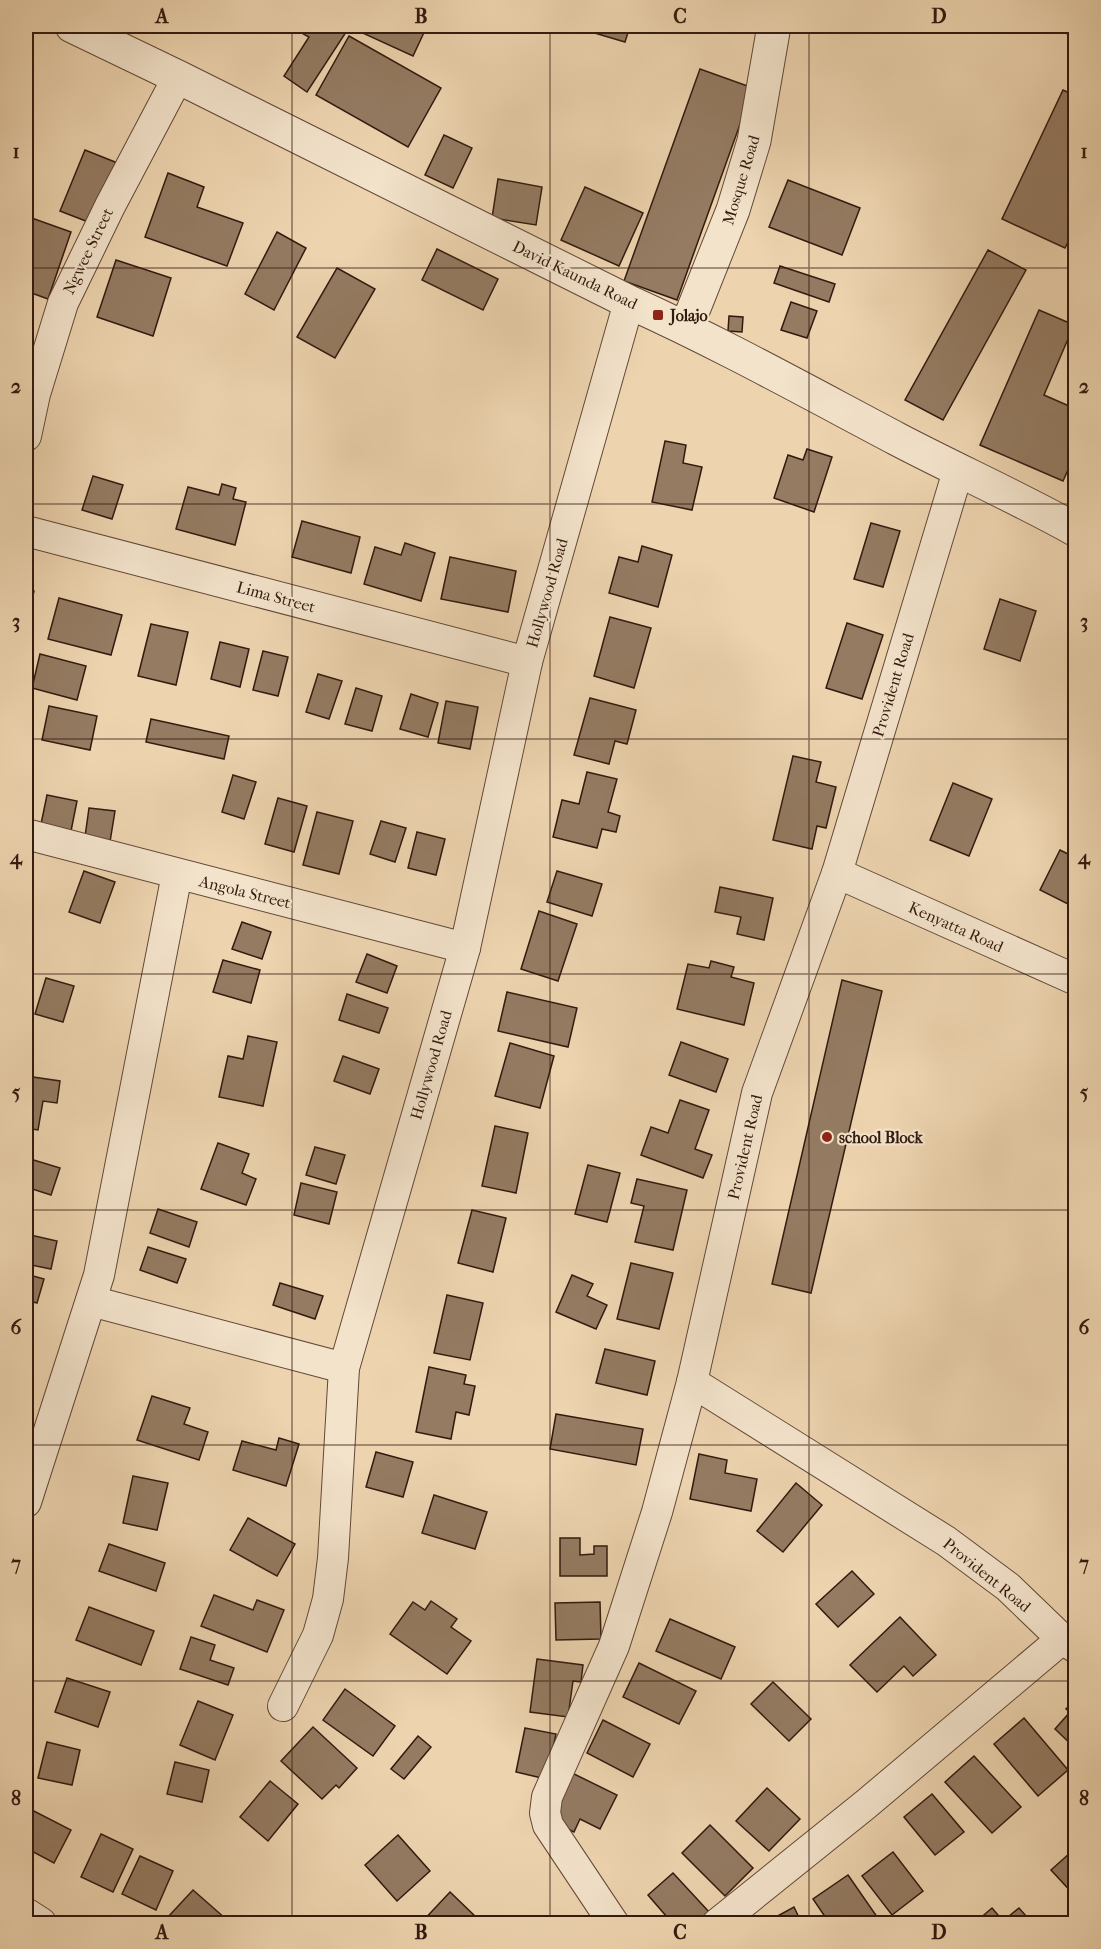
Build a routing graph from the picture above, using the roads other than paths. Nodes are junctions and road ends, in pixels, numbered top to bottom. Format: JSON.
{"nodes":[{"id":1,"x":72,"y":26,"type":"edge"},
{"id":2,"x":774,"y":26,"type":"edge"},
{"id":3,"x":178,"y":77,"type":"junction"},
{"id":4,"x":629,"y":302,"type":"junction"},
{"id":5,"x":686,"y":328,"type":"junction"},
{"id":6,"x":26,"y":436,"type":"edge"},
{"id":7,"x":958,"y":471,"type":"junction"},
{"id":8,"x":1076,"y":530,"type":"edge"},
{"id":9,"x":26,"y":531,"type":"edge"},
{"id":10,"x":527,"y":662,"type":"junction"},
{"id":11,"x":26,"y":834,"type":"edge"},
{"id":12,"x":837,"y":873,"type":"junction"},
{"id":13,"x":177,"y":874,"type":"junction"},
{"id":14,"x":465,"y":948,"type":"junction"},
{"id":15,"x":1076,"y":980,"type":"edge"},
{"id":16,"x":91,"y":1301,"type":"junction"},
{"id":17,"x":344,"y":1368,"type":"junction"},
{"id":18,"x":692,"y":1382,"type":"junction"},
{"id":19,"x":26,"y":1502,"type":"edge"},
{"id":20,"x":1069,"y":1644,"type":"edge"},
{"id":21,"x":283,"y":1706,"type":"dead end"},
{"id":22,"x":26,"y":1915,"type":"edge"},
{"id":23,"x":40,"y":1923,"type":"edge"},
{"id":24,"x":614,"y":1923,"type":"edge"},
{"id":25,"x":717,"y":1923,"type":"edge"}],
"edges":[{"from":1,"to":3,"type":"street","name":"David Kaunda Road"},
{"from":2,"to":5,"type":"street","name":"Mosque Road"},
{"from":3,"to":4,"type":"street","name":"David Kaunda Road"},
{"from":3,"to":6,"type":"street","name":"Ngwee Street"},
{"from":4,"to":5,"type":"street","name":"David Kaunda Road"},
{"from":4,"to":10,"type":"street","name":"Hollywood Road"},
{"from":5,"to":7,"type":"street","name":"David Kaunda Road"},
{"from":7,"to":8,"type":"street","name":"David Kaunda Road"},
{"from":7,"to":12,"type":"street","name":"Provident Road"},
{"from":9,"to":10,"type":"street","name":"Lima Street"},
{"from":10,"to":14,"type":"street","name":"Hollywood Road"},
{"from":11,"to":13,"type":"street","name":"Angola Street"},
{"from":12,"to":15,"type":"street","name":"Kenyatta Road"},
{"from":12,"to":18,"type":"street","name":"Provident Road"},
{"from":13,"to":14,"type":"street","name":"Angola Street"},
{"from":13,"to":16,"type":"street"},
{"from":14,"to":17,"type":"street","name":"Hollywood Road"},
{"from":16,"to":17,"type":"street"},
{"from":16,"to":19,"type":"street"},
{"from":17,"to":21,"type":"street","name":"Hollywood Road"},
{"from":18,"to":20,"type":"street","name":"Provident Road"},
{"from":18,"to":24,"type":"street"},
{"from":20,"to":25,"type":"street"},
{"from":22,"to":23,"type":"street"}]}
